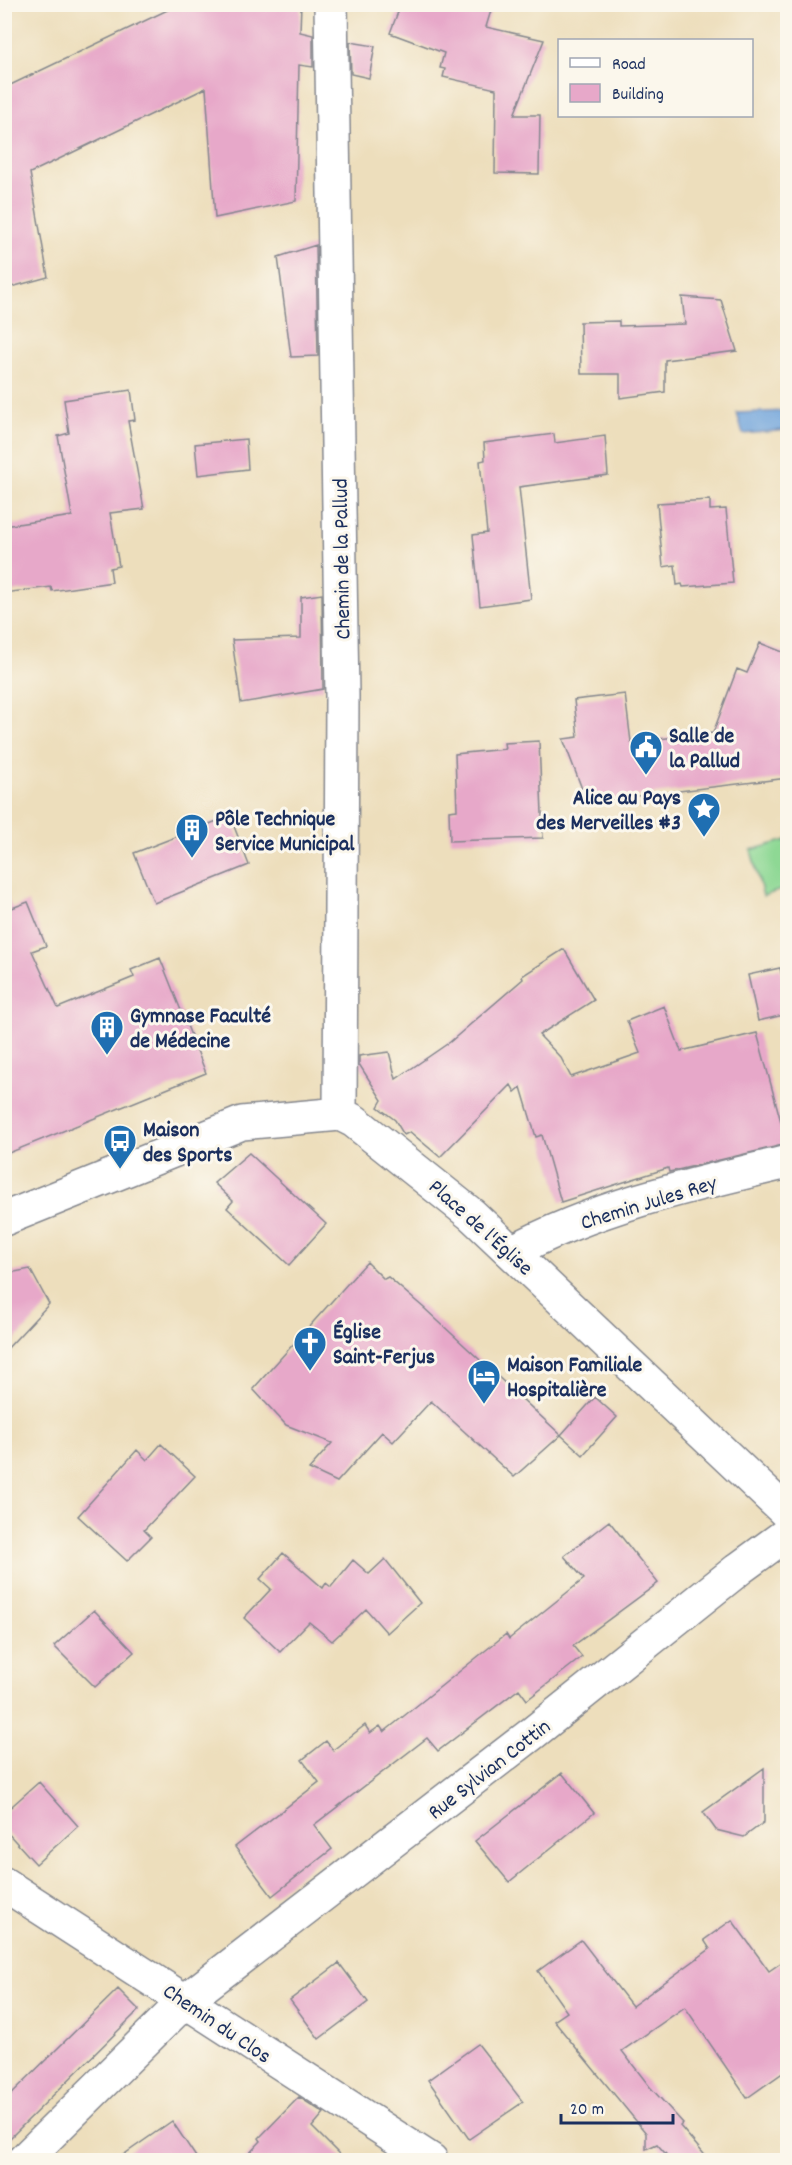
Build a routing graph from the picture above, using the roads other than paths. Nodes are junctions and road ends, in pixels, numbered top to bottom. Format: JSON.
{"nodes":[{"id":1,"x":331,"y":4,"type":"edge"},
{"id":2,"x":340,"y":1114,"type":"junction"},
{"id":3,"x":788,"y":1162,"type":"edge"},
{"id":4,"x":4,"y":1219,"type":"edge"},
{"id":5,"x":512,"y":1252,"type":"junction"},
{"id":6,"x":788,"y":1514,"type":"edge"},
{"id":7,"x":788,"y":1533,"type":"edge"},
{"id":8,"x":4,"y":1884,"type":"edge"},
{"id":9,"x":186,"y":2000,"type":"junction"},
{"id":10,"x":24,"y":2160,"type":"edge"},
{"id":11,"x":432,"y":2160,"type":"edge"}],
"edges":[{"from":1,"to":2,"type":"street","name":"Chemin de la Pallud"},
{"from":2,"to":4,"type":"street"},
{"from":2,"to":5,"type":"street","name":"Place de l'Église"},
{"from":3,"to":5,"type":"street","name":"Chemin Jules Rey"},
{"from":5,"to":6,"type":"street","name":"Place de l'Église"},
{"from":7,"to":9,"type":"street","name":"Rue Sylvian Cottin"},
{"from":8,"to":9,"type":"street","name":"Chemin du Clos"},
{"from":9,"to":10,"type":"street","name":"Rue Sylvian Cottin"},
{"from":9,"to":11,"type":"street","name":"Chemin du Clos"}]}
